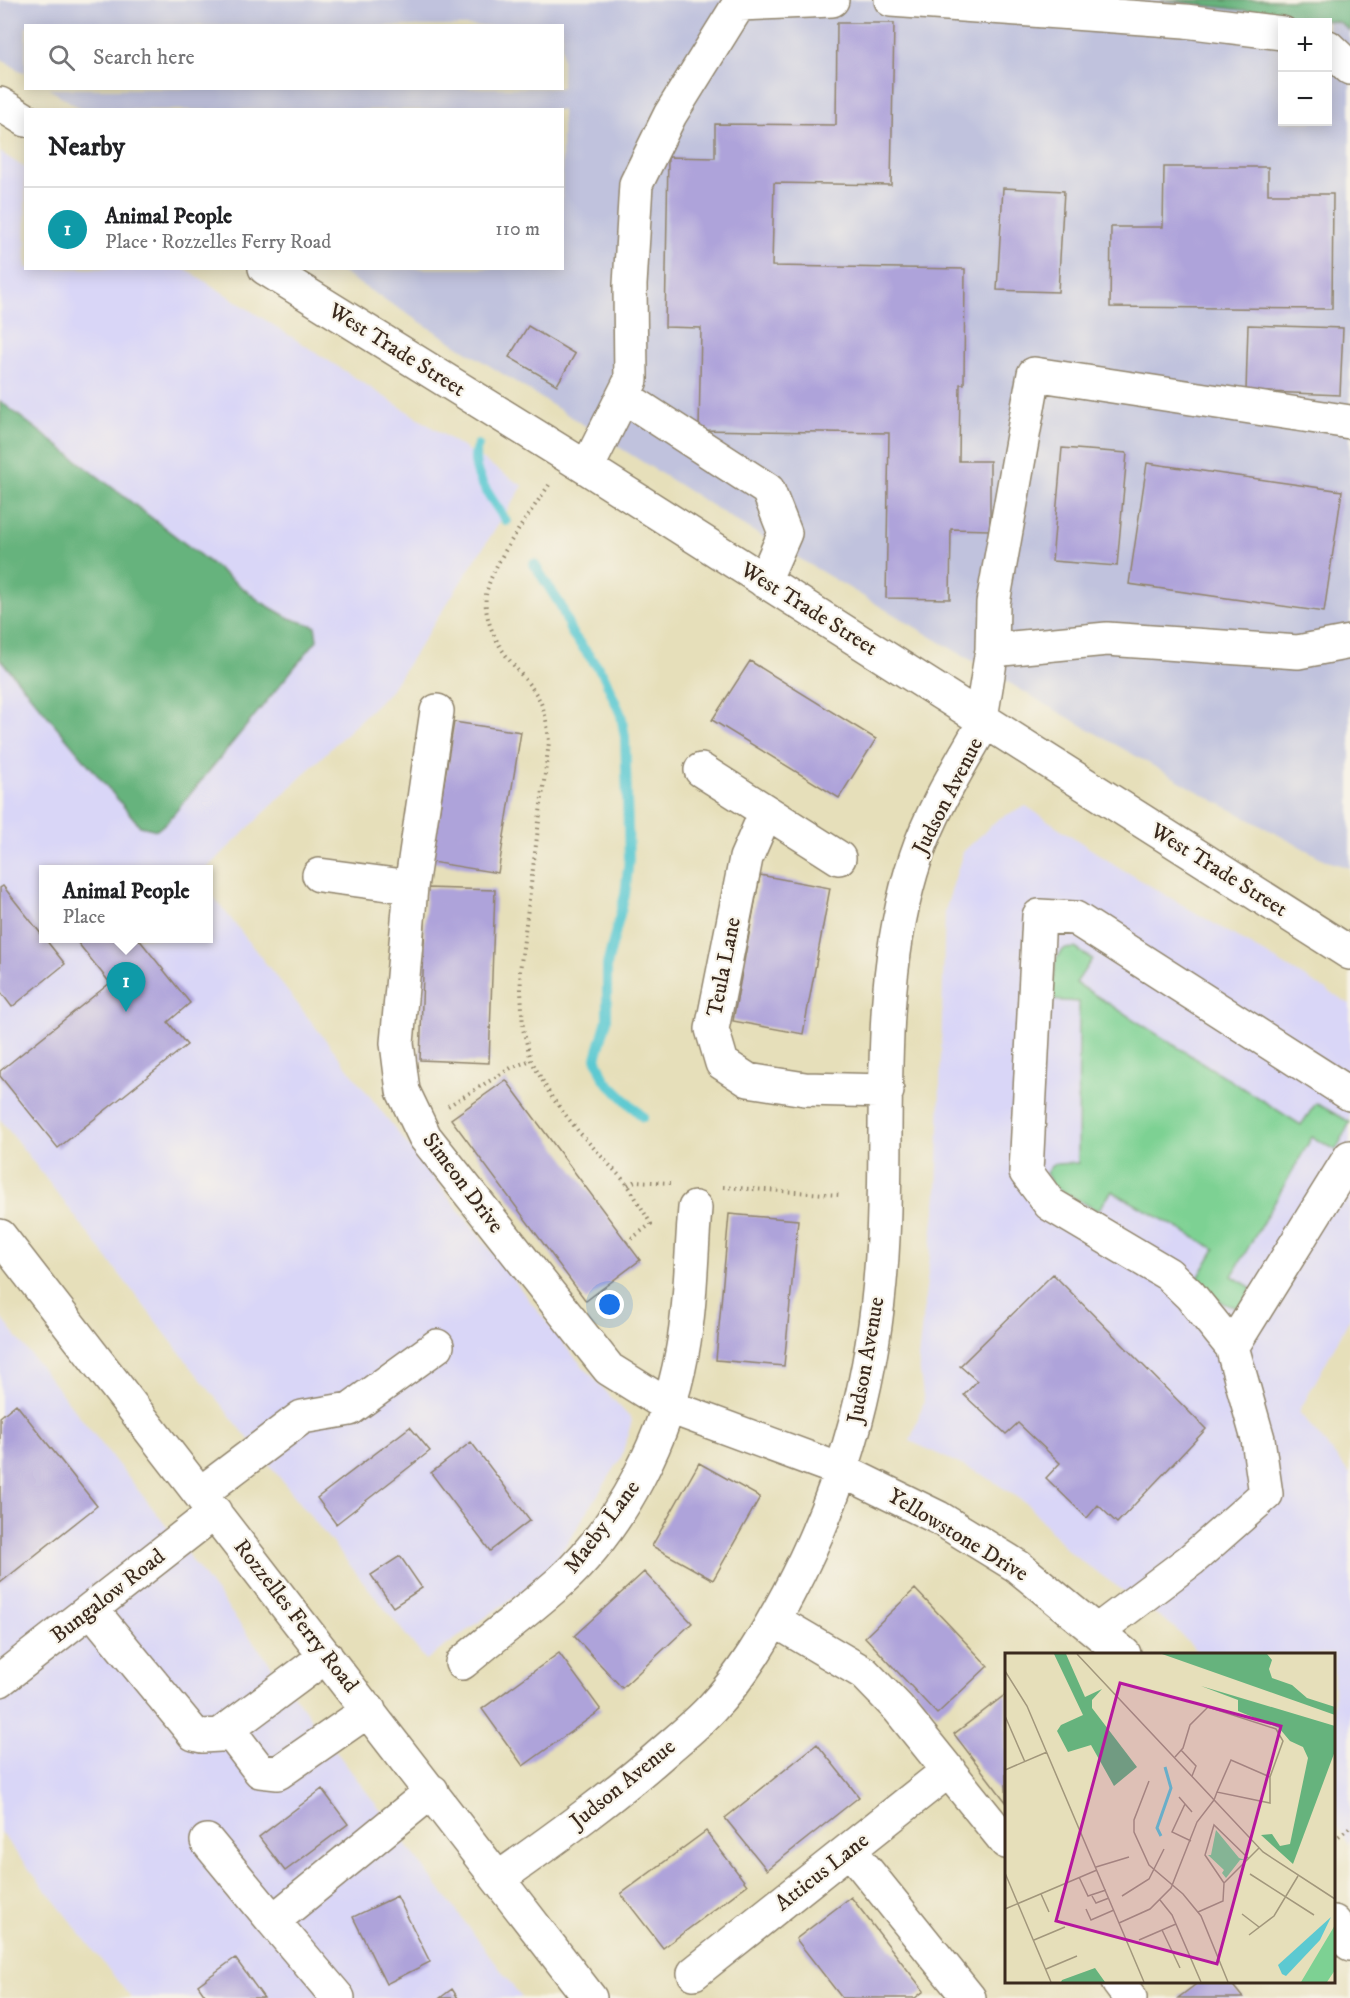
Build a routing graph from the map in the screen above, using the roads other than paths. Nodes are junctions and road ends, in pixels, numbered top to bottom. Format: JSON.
{"nodes":[{"id":1,"x":832,"y":0,"type":"edge"},
{"id":2,"x":891,"y":0,"type":"edge"},
{"id":3,"x":1278,"y":33,"type":"edge"},
{"id":4,"x":1332,"y":51,"type":"edge"},
{"id":5,"x":1350,"y":68,"type":"edge"},
{"id":6,"x":0,"y":104,"type":"edge"},
{"id":7,"x":24,"y":119,"type":"edge"},
{"id":8,"x":268,"y":270,"type":"edge"},
{"id":9,"x":622,"y":396,"type":"junction"},
{"id":10,"x":1350,"y":422,"type":"edge"},
{"id":11,"x":578,"y":462,"type":"junction"},
{"id":12,"x":764,"y":580,"type":"junction"},
{"id":13,"x":1350,"y":642,"type":"edge"},
{"id":14,"x":992,"y":650,"type":"junction"},
{"id":15,"x":436,"y":711,"type":"dead end"},
{"id":16,"x":983,"y":720,"type":"junction"},
{"id":17,"x":701,"y":770,"type":"dead end"},
{"id":18,"x":766,"y":812,"type":"junction"},
{"id":19,"x":839,"y":858,"type":"dead end"},
{"id":20,"x":319,"y":875,"type":"dead end"},
{"id":21,"x":411,"y":887,"type":"junction"},
{"id":22,"x":1350,"y":953,"type":"edge"},
{"id":23,"x":887,"y":1091,"type":"junction"},
{"id":24,"x":1350,"y":1094,"type":"edge"},
{"id":25,"x":1350,"y":1157,"type":"edge"},
{"id":26,"x":695,"y":1208,"type":"dead end"},
{"id":27,"x":0,"y":1236,"type":"edge"},
{"id":28,"x":437,"y":1346,"type":"dead end"},
{"id":29,"x":1232,"y":1347,"type":"junction"},
{"id":30,"x":670,"y":1407,"type":"junction"},
{"id":31,"x":843,"y":1471,"type":"junction"},
{"id":32,"x":208,"y":1503,"type":"junction"},
{"id":33,"x":91,"y":1609,"type":"junction"},
{"id":34,"x":774,"y":1620,"type":"junction"},
{"id":35,"x":1096,"y":1631,"type":"junction"},
{"id":36,"x":1123,"y":1653,"type":"edge"},
{"id":37,"x":326,"y":1656,"type":"junction"},
{"id":38,"x":462,"y":1663,"type":"dead end"},
{"id":39,"x":0,"y":1680,"type":"edge"},
{"id":40,"x":369,"y":1710,"type":"junction"},
{"id":41,"x":228,"y":1729,"type":"junction"},
{"id":42,"x":949,"y":1770,"type":"junction"},
{"id":43,"x":432,"y":1791,"type":"junction"},
{"id":44,"x":207,"y":1841,"type":"dead end"},
{"id":45,"x":1005,"y":1841,"type":"edge"},
{"id":46,"x":850,"y":1850,"type":"junction"},
{"id":47,"x":499,"y":1878,"type":"junction"},
{"id":48,"x":273,"y":1921,"type":"junction"},
{"id":49,"x":1335,"y":1923,"type":"edge"},
{"id":50,"x":1350,"y":1944,"type":"edge"},
{"id":51,"x":693,"y":1973,"type":"dead end"},
{"id":52,"x":1119,"y":1983,"type":"edge"},
{"id":53,"x":338,"y":1998,"type":"edge"},
{"id":54,"x":590,"y":1998,"type":"edge"},
{"id":55,"x":969,"y":1998,"type":"edge"},
{"id":56,"x":1130,"y":1998,"type":"edge"}],
"edges":[{"from":1,"to":9,"type":"street"},
{"from":2,"to":3,"type":"street"},
{"from":4,"to":5,"type":"street"},
{"from":6,"to":7,"type":"street"},
{"from":8,"to":11,"type":"street","name":"West Trade Street"},
{"from":9,"to":11,"type":"street"},
{"from":9,"to":12,"type":"street"},
{"from":10,"to":14,"type":"street"},
{"from":11,"to":12,"type":"street","name":"West Trade Street"},
{"from":12,"to":16,"type":"street","name":"West Trade Street"},
{"from":13,"to":14,"type":"street"},
{"from":14,"to":16,"type":"street"},
{"from":15,"to":21,"type":"street","name":"Simeon Drive"},
{"from":16,"to":22,"type":"street","name":"West Trade Street"},
{"from":16,"to":23,"type":"street","name":"Judson Avenue"},
{"from":17,"to":18,"type":"street"},
{"from":18,"to":19,"type":"street"},
{"from":18,"to":23,"type":"street","name":"Teula Lane"},
{"from":20,"to":21,"type":"street"},
{"from":21,"to":30,"type":"street","name":"Simeon Drive"},
{"from":23,"to":31,"type":"street","name":"Judson Avenue"},
{"from":24,"to":29,"type":"street"},
{"from":25,"to":29,"type":"street"},
{"from":26,"to":30,"type":"street","name":"Maeby Lane"},
{"from":27,"to":32,"type":"street","name":"Rozzelles Ferry Road"},
{"from":28,"to":32,"type":"street","name":"Bungalow Road"},
{"from":29,"to":35,"type":"street"},
{"from":30,"to":31,"type":"street","name":"Simeon Drive"},
{"from":30,"to":38,"type":"street","name":"Maeby Lane"},
{"from":31,"to":34,"type":"street","name":"Judson Avenue"},
{"from":31,"to":35,"type":"street","name":"Yellowstone Drive"},
{"from":32,"to":33,"type":"street","name":"Bungalow Road"},
{"from":32,"to":37,"type":"street","name":"Rozzelles Ferry Road"},
{"from":33,"to":39,"type":"street","name":"Bungalow Road"},
{"from":33,"to":41,"type":"street"},
{"from":34,"to":42,"type":"street"},
{"from":34,"to":47,"type":"street","name":"Judson Avenue"},
{"from":35,"to":36,"type":"street","name":"Yellowstone Drive"},
{"from":37,"to":40,"type":"street","name":"Rozzelles Ferry Road"},
{"from":37,"to":41,"type":"street"},
{"from":40,"to":41,"type":"street"},
{"from":40,"to":43,"type":"street","name":"Rozzelles Ferry Road"},
{"from":42,"to":45,"type":"street"},
{"from":42,"to":46,"type":"street","name":"Atticus Lane"},
{"from":43,"to":47,"type":"street","name":"Rozzelles Ferry Road"},
{"from":43,"to":48,"type":"street"},
{"from":44,"to":48,"type":"street"},
{"from":46,"to":51,"type":"street","name":"Atticus Lane"},
{"from":46,"to":55,"type":"street"},
{"from":47,"to":54,"type":"street","name":"Rozzelles Ferry Road"},
{"from":48,"to":53,"type":"street"},
{"from":49,"to":50,"type":"street"},
{"from":52,"to":56,"type":"street"}]}
